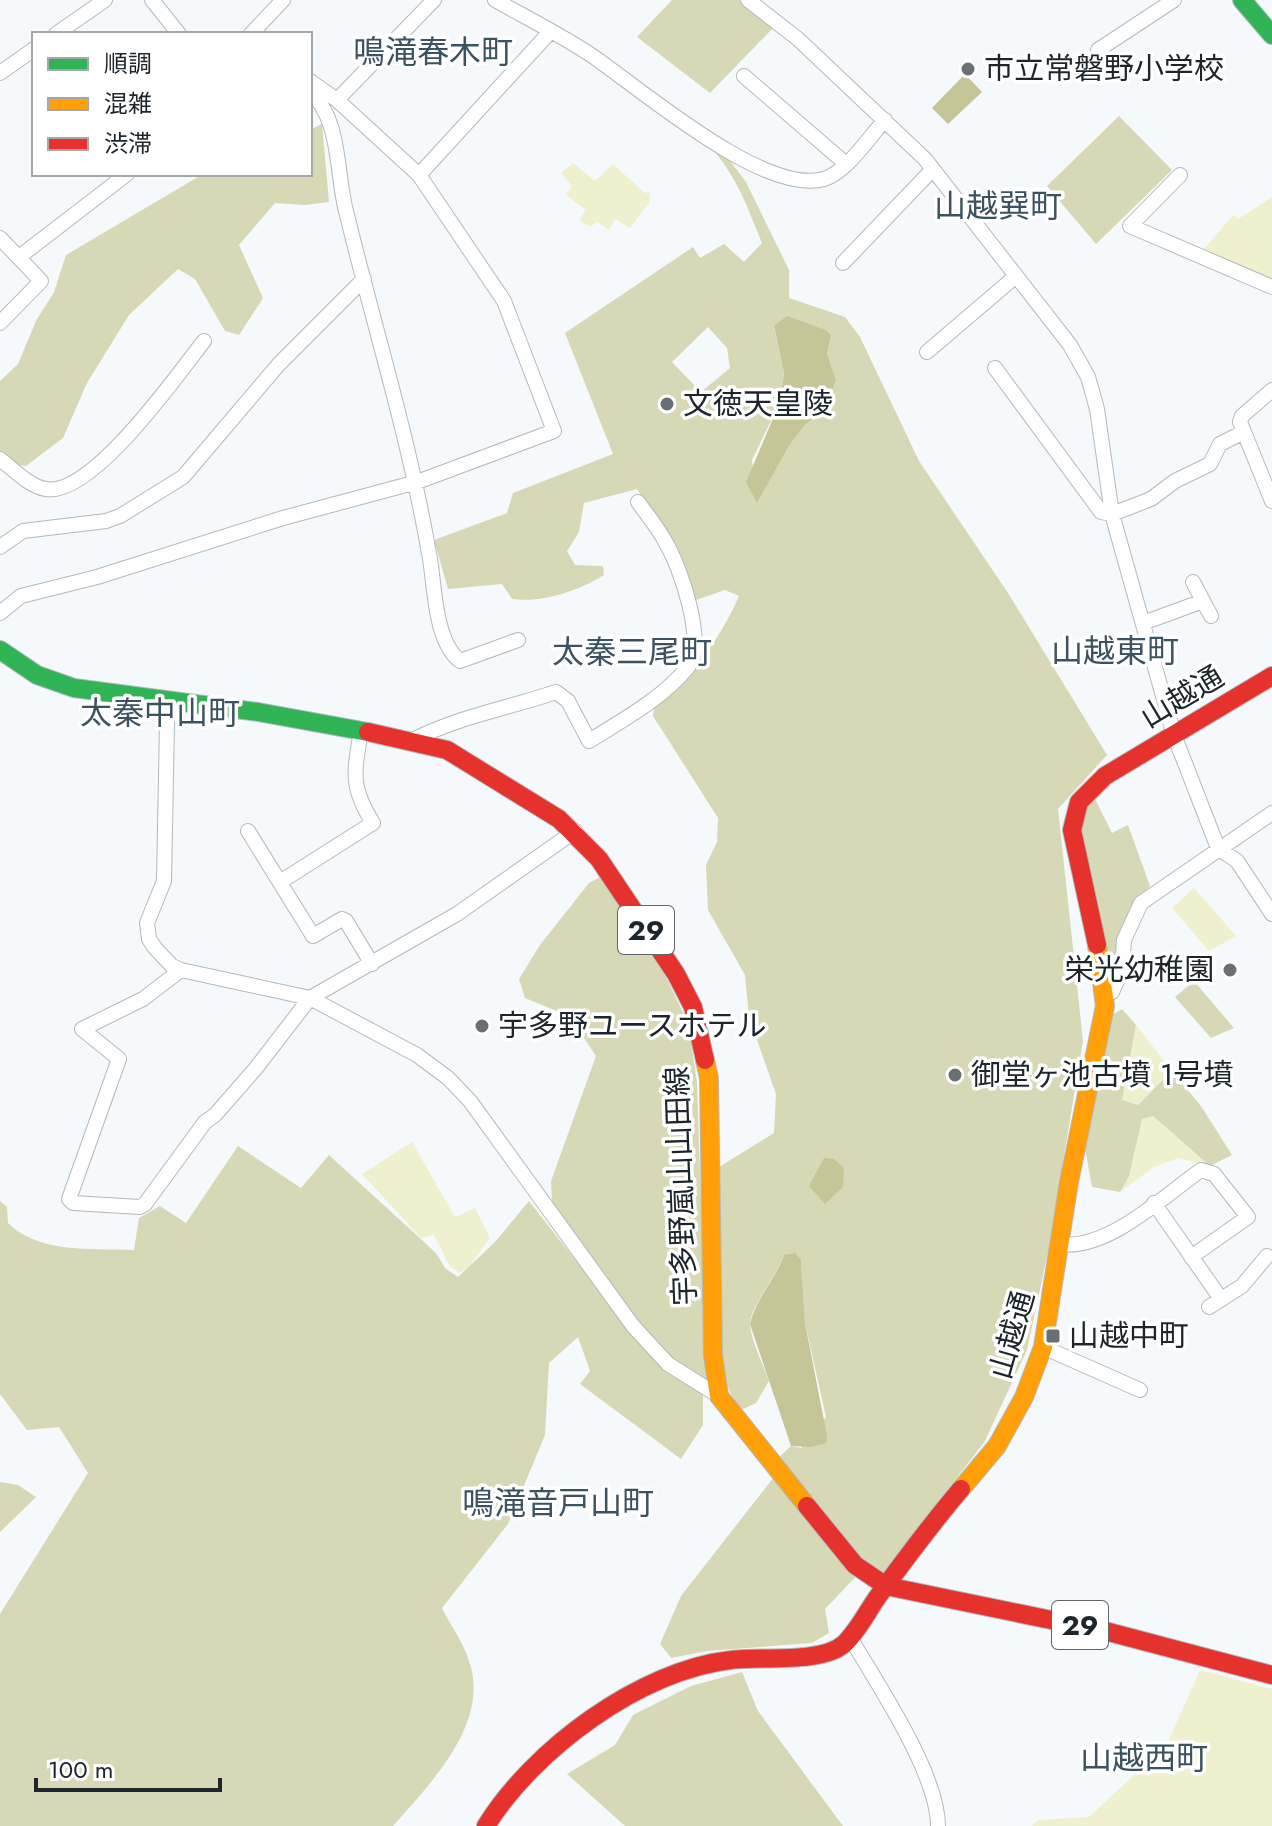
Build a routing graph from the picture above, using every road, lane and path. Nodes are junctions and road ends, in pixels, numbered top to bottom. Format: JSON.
{"nodes":[{"id":1,"x":105,"y":0,"type":"edge"},
{"id":2,"x":152,"y":0,"type":"edge"},
{"id":3,"x":283,"y":0,"type":"edge"},
{"id":4,"x":434,"y":0,"type":"edge"},
{"id":5,"x":495,"y":0,"type":"edge"},
{"id":6,"x":748,"y":0,"type":"edge"},
{"id":7,"x":1174,"y":0,"type":"edge"},
{"id":8,"x":1242,"y":0,"type":"edge"},
{"id":9,"x":59,"y":32,"type":"edge"},
{"id":10,"x":177,"y":32,"type":"edge"},
{"id":11,"x":253,"y":32,"type":"edge"},
{"id":12,"x":550,"y":32,"type":"junction"},
{"id":13,"x":1272,"y":35,"type":"edge"},
{"id":14,"x":32,"y":50,"type":"edge"},
{"id":15,"x":1098,"y":50,"type":"dead end"},
{"id":16,"x":0,"y":73,"type":"edge"},
{"id":17,"x":744,"y":76,"type":"dead end"},
{"id":18,"x":312,"y":82,"type":"edge"},
{"id":19,"x":312,"y":94,"type":"edge"},
{"id":20,"x":337,"y":100,"type":"junction"},
{"id":21,"x":885,"y":120,"type":"junction"},
{"id":22,"x":845,"y":163,"type":"junction"},
{"id":23,"x":933,"y":169,"type":"junction"},
{"id":24,"x":419,"y":175,"type":"junction"},
{"id":25,"x":1180,"y":175,"type":"dead end"},
{"id":26,"x":124,"y":176,"type":"edge"},
{"id":27,"x":0,"y":238,"type":"edge"},
{"id":28,"x":19,"y":257,"type":"junction"},
{"id":29,"x":843,"y":263,"type":"dead end"},
{"id":30,"x":1016,"y":276,"type":"junction"},
{"id":31,"x":364,"y":279,"type":"junction"},
{"id":32,"x":1272,"y":287,"type":"edge"},
{"id":33,"x":0,"y":323,"type":"edge"},
{"id":34,"x":204,"y":341,"type":"dead end"},
{"id":35,"x":927,"y":352,"type":"dead end"},
{"id":36,"x":995,"y":368,"type":"dead end"},
{"id":37,"x":1272,"y":390,"type":"edge"},
{"id":38,"x":1242,"y":433,"type":"junction"},
{"id":39,"x":0,"y":459,"type":"edge"},
{"id":40,"x":417,"y":482,"type":"junction"},
{"id":41,"x":1272,"y":501,"type":"edge"},
{"id":42,"x":638,"y":502,"type":"dead end"},
{"id":43,"x":1112,"y":514,"type":"junction"},
{"id":44,"x":0,"y":547,"type":"edge"},
{"id":45,"x":1193,"y":582,"type":"dead end"},
{"id":46,"x":1203,"y":601,"type":"junction"},
{"id":47,"x":0,"y":613,"type":"edge"},
{"id":48,"x":1211,"y":616,"type":"dead end"},
{"id":49,"x":1143,"y":623,"type":"junction"},
{"id":50,"x":518,"y":640,"type":"dead end"},
{"id":51,"x":0,"y":650,"type":"edge"},
{"id":52,"x":1272,"y":676,"type":"edge"},
{"id":53,"x":164,"y":700,"type":"junction"},
{"id":54,"x":361,"y":731,"type":"junction"},
{"id":55,"x":1174,"y":735,"type":"junction"},
{"id":56,"x":413,"y":740,"type":"junction"},
{"id":57,"x":1272,"y":813,"type":"edge"},
{"id":58,"x":248,"y":831,"type":"dead end"},
{"id":59,"x":575,"y":831,"type":"junction"},
{"id":60,"x":1218,"y":848,"type":"junction"},
{"id":61,"x":280,"y":882,"type":"junction"},
{"id":62,"x":1272,"y":914,"type":"edge"},
{"id":63,"x":372,"y":964,"type":"junction"},
{"id":64,"x":181,"y":970,"type":"junction"},
{"id":65,"x":1104,"y":993,"type":"junction"},
{"id":66,"x":310,"y":998,"type":"junction"},
{"id":67,"x":1154,"y":1203,"type":"junction"},
{"id":68,"x":1060,"y":1244,"type":"junction"},
{"id":69,"x":1267,"y":1256,"type":"dead end"},
{"id":70,"x":1191,"y":1257,"type":"junction"},
{"id":71,"x":1043,"y":1347,"type":"junction"},
{"id":72,"x":1140,"y":1390,"type":"dead end"},
{"id":73,"x":719,"y":1396,"type":"junction"},
{"id":74,"x":886,"y":1586,"type":"junction"},
{"id":75,"x":851,"y":1639,"type":"junction"},
{"id":76,"x":1272,"y":1675,"type":"edge"},
{"id":77,"x":486,"y":1826,"type":"edge"},
{"id":78,"x":938,"y":1826,"type":"edge"}],
"edges":[{"from":1,"to":9,"type":"street"},
{"from":2,"to":10,"type":"street"},
{"from":3,"to":11,"type":"street"},
{"from":4,"to":20,"type":"street"},
{"from":5,"to":12,"type":"street"},
{"from":6,"to":21,"type":"street"},
{"from":7,"to":15,"type":"street"},
{"from":8,"to":13,"type":"main road"},
{"from":12,"to":22,"type":"street"},
{"from":12,"to":24,"type":"street"},
{"from":14,"to":16,"type":"street"},
{"from":17,"to":22,"type":"street"},
{"from":18,"to":20,"type":"street"},
{"from":19,"to":31,"type":"street"},
{"from":20,"to":24,"type":"street"},
{"from":21,"to":22,"type":"street"},
{"from":21,"to":23,"type":"street"},
{"from":23,"to":29,"type":"street"},
{"from":23,"to":30,"type":"street"},
{"from":24,"to":40,"type":"street"},
{"from":25,"to":32,"type":"street"},
{"from":26,"to":28,"type":"street"},
{"from":27,"to":28,"type":"street"},
{"from":28,"to":33,"type":"street"},
{"from":30,"to":35,"type":"street"},
{"from":30,"to":43,"type":"street"},
{"from":31,"to":40,"type":"street"},
{"from":31,"to":44,"type":"street"},
{"from":34,"to":39,"type":"street"},
{"from":36,"to":43,"type":"street"},
{"from":37,"to":38,"type":"street"},
{"from":38,"to":41,"type":"street"},
{"from":38,"to":43,"type":"street"},
{"from":40,"to":47,"type":"street"},
{"from":40,"to":50,"type":"street"},
{"from":42,"to":56,"type":"street"},
{"from":43,"to":49,"type":"street"},
{"from":45,"to":46,"type":"street"},
{"from":46,"to":48,"type":"street"},
{"from":46,"to":49,"type":"street"},
{"from":49,"to":55,"type":"street"},
{"from":51,"to":53,"type":"main road","name":"宇多野嵐山山田線","number":"29"},
{"from":52,"to":55,"type":"main road","name":"山越通"},
{"from":53,"to":54,"type":"main road","name":"宇多野嵐山山田線","number":"29"},
{"from":53,"to":64,"type":"street"},
{"from":54,"to":56,"type":"main road","name":"宇多野嵐山山田線","number":"29"},
{"from":54,"to":61,"type":"street"},
{"from":55,"to":60,"type":"street"},
{"from":55,"to":65,"type":"main road","name":"山越通"},
{"from":56,"to":59,"type":"main road","name":"宇多野嵐山山田線","number":"29"},
{"from":57,"to":60,"type":"street"},
{"from":58,"to":61,"type":"street"},
{"from":59,"to":63,"type":"street"},
{"from":59,"to":73,"type":"main road","name":"宇多野嵐山山田線","number":"29"},
{"from":60,"to":62,"type":"street"},
{"from":60,"to":65,"type":"street"},
{"from":61,"to":63,"type":"street"},
{"from":63,"to":66,"type":"street"},
{"from":64,"to":66,"type":"street"},
{"from":64,"to":66,"type":"street"},
{"from":65,"to":68,"type":"main road","name":"山越通"},
{"from":66,"to":73,"type":"street"},
{"from":67,"to":68,"type":"street"},
{"from":67,"to":70,"type":"street"},
{"from":67,"to":70,"type":"street"},
{"from":68,"to":71,"type":"main road","name":"山越通"},
{"from":69,"to":70,"type":"street"},
{"from":71,"to":72,"type":"street"},
{"from":71,"to":74,"type":"main road","name":"山越通"},
{"from":73,"to":74,"type":"main road","number":"29"},
{"from":74,"to":75,"type":"main road","name":"山越通"},
{"from":74,"to":76,"type":"main road","number":"29"},
{"from":75,"to":77,"type":"main road"},
{"from":75,"to":78,"type":"street"}]}
